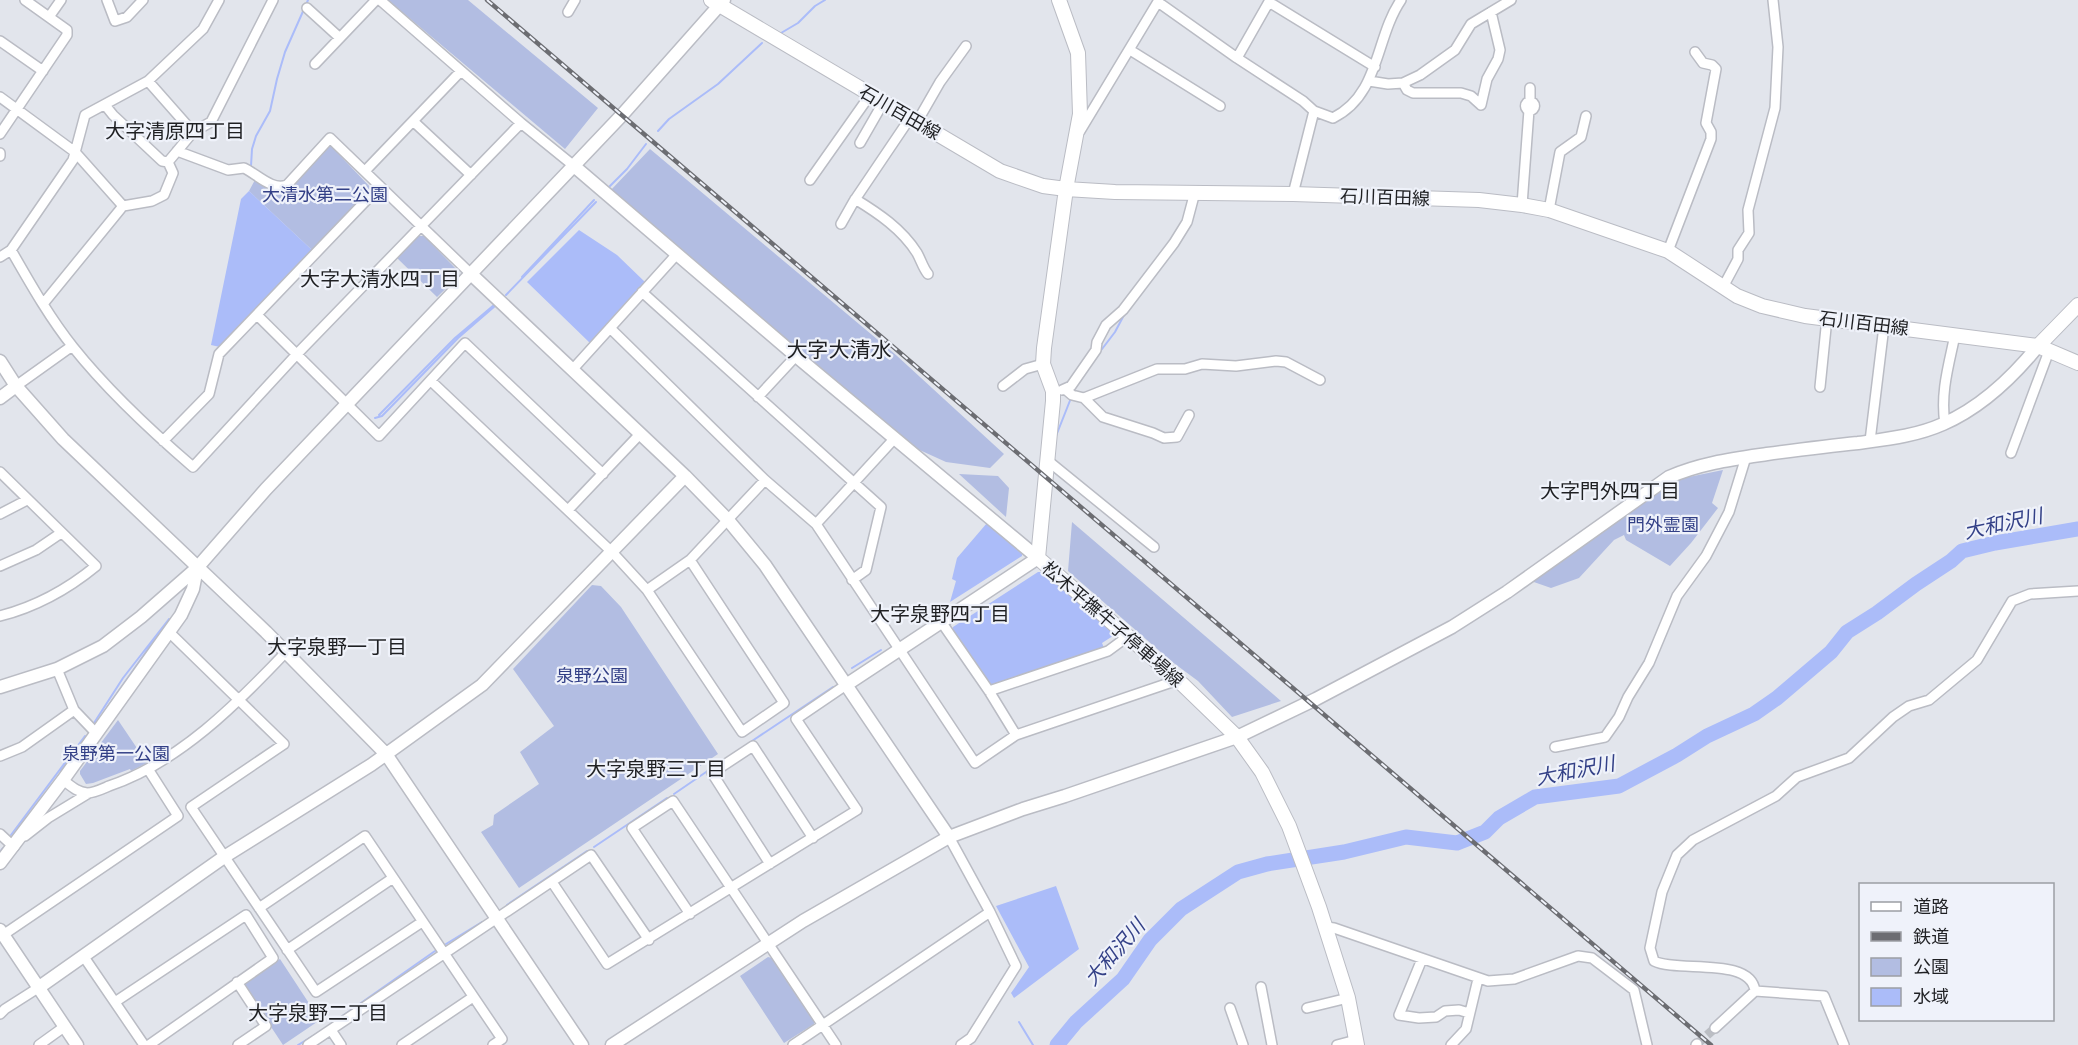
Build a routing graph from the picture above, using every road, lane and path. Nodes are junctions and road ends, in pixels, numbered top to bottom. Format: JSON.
{"nodes":[{"id":1,"x":25,"y":0,"type":"edge"},
{"id":2,"x":61,"y":0,"type":"edge"},
{"id":3,"x":107,"y":0,"type":"edge"},
{"id":4,"x":142,"y":0,"type":"edge"},
{"id":5,"x":219,"y":0,"type":"edge"},
{"id":6,"x":273,"y":0,"type":"edge"},
{"id":7,"x":378,"y":0,"type":"edge"},
{"id":8,"x":575,"y":0,"type":"edge"},
{"id":9,"x":1059,"y":0,"type":"edge"},
{"id":10,"x":1401,"y":0,"type":"edge"},
{"id":11,"x":1511,"y":0,"type":"edge"},
{"id":12,"x":1773,"y":0,"type":"edge"},
{"id":13,"x":1159,"y":1,"type":"edge"},
{"id":14,"x":1269,"y":1,"type":"edge"},
{"id":15,"x":718,"y":2,"type":"edge"},
{"id":16,"x":308,"y":8,"type":"dead end"},
{"id":17,"x":568,"y":12,"type":"dead end"},
{"id":18,"x":1491,"y":12,"type":"junction"},
{"id":19,"x":49,"y":17,"type":"junction"},
{"id":20,"x":340,"y":38,"type":"junction"},
{"id":21,"x":0,"y":41,"type":"edge"},
{"id":22,"x":966,"y":46,"type":"dead end"},
{"id":23,"x":1130,"y":50,"type":"junction"},
{"id":24,"x":1695,"y":52,"type":"dead end"},
{"id":25,"x":1237,"y":58,"type":"junction"},
{"id":26,"x":315,"y":64,"type":"dead end"},
{"id":27,"x":1375,"y":67,"type":"junction"},
{"id":28,"x":43,"y":70,"type":"junction"},
{"id":29,"x":461,"y":71,"type":"junction"},
{"id":30,"x":148,"y":81,"type":"junction"},
{"id":31,"x":1370,"y":81,"type":"junction"},
{"id":32,"x":1403,"y":83,"type":"junction"},
{"id":33,"x":1530,"y":88,"type":"dead end"},
{"id":34,"x":870,"y":95,"type":"junction"},
{"id":35,"x":0,"y":97,"type":"edge"},
{"id":36,"x":883,"y":103,"type":"junction"},
{"id":37,"x":105,"y":105,"type":"junction"},
{"id":38,"x":1220,"y":106,"type":"dead end"},
{"id":39,"x":17,"y":109,"type":"junction"},
{"id":40,"x":1314,"y":111,"type":"junction"},
{"id":41,"x":1586,"y":116,"type":"dead end"},
{"id":42,"x":913,"y":120,"type":"junction"},
{"id":43,"x":413,"y":121,"type":"junction"},
{"id":44,"x":521,"y":123,"type":"junction"},
{"id":45,"x":193,"y":132,"type":"junction"},
{"id":46,"x":0,"y":134,"type":"edge"},
{"id":47,"x":1077,"y":136,"type":"junction"},
{"id":48,"x":860,"y":142,"type":"dead end"},
{"id":49,"x":177,"y":151,"type":"junction"},
{"id":50,"x":75,"y":152,"type":"junction"},
{"id":51,"x":168,"y":162,"type":"junction"},
{"id":52,"x":574,"y":166,"type":"junction"},
{"id":53,"x":365,"y":171,"type":"junction"},
{"id":54,"x":471,"y":175,"type":"junction"},
{"id":55,"x":810,"y":180,"type":"dead end"},
{"id":56,"x":380,"y":186,"type":"junction"},
{"id":57,"x":1066,"y":189,"type":"junction"},
{"id":58,"x":1195,"y":192,"type":"junction"},
{"id":59,"x":1293,"y":195,"type":"junction"},
{"id":60,"x":855,"y":199,"type":"junction"},
{"id":61,"x":1522,"y":204,"type":"junction"},
{"id":62,"x":123,"y":206,"type":"junction"},
{"id":63,"x":1549,"y":210,"type":"junction"},
{"id":64,"x":841,"y":224,"type":"dead end"},
{"id":65,"x":422,"y":226,"type":"junction"},
{"id":66,"x":11,"y":250,"type":"junction"},
{"id":67,"x":1668,"y":251,"type":"junction"},
{"id":68,"x":677,"y":254,"type":"junction"},
{"id":69,"x":0,"y":257,"type":"edge"},
{"id":70,"x":471,"y":274,"type":"junction"},
{"id":71,"x":928,"y":274,"type":"dead end"},
{"id":72,"x":1723,"y":287,"type":"junction"},
{"id":73,"x":642,"y":292,"type":"junction"},
{"id":74,"x":43,"y":304,"type":"junction"},
{"id":75,"x":2078,"y":305,"type":"edge"},
{"id":76,"x":257,"y":315,"type":"junction"},
{"id":77,"x":1827,"y":318,"type":"junction"},
{"id":78,"x":1884,"y":326,"type":"junction"},
{"id":79,"x":610,"y":328,"type":"junction"},
{"id":80,"x":1955,"y":334,"type":"junction"},
{"id":81,"x":72,"y":346,"type":"junction"},
{"id":82,"x":2043,"y":348,"type":"junction"},
{"id":83,"x":297,"y":354,"type":"junction"},
{"id":84,"x":796,"y":356,"type":"junction"},
{"id":85,"x":0,"y":361,"type":"edge"},
{"id":86,"x":2078,"y":363,"type":"edge"},
{"id":87,"x":1043,"y":364,"type":"junction"},
{"id":88,"x":573,"y":369,"type":"junction"},
{"id":89,"x":1320,"y":380,"type":"dead end"},
{"id":90,"x":431,"y":381,"type":"junction"},
{"id":91,"x":16,"y":386,"type":"junction"},
{"id":92,"x":1003,"y":386,"type":"dead end"},
{"id":93,"x":1820,"y":387,"type":"dead end"},
{"id":94,"x":1059,"y":390,"type":"junction"},
{"id":95,"x":758,"y":397,"type":"junction"},
{"id":96,"x":0,"y":398,"type":"edge"},
{"id":97,"x":1084,"y":398,"type":"junction"},
{"id":98,"x":348,"y":403,"type":"junction"},
{"id":99,"x":1189,"y":415,"type":"dead end"},
{"id":100,"x":1945,"y":424,"type":"junction"},
{"id":101,"x":640,"y":434,"type":"junction"},
{"id":102,"x":894,"y":439,"type":"junction"},
{"id":103,"x":163,"y":441,"type":"junction"},
{"id":104,"x":1870,"y":441,"type":"junction"},
{"id":105,"x":2011,"y":453,"type":"dead end"},
{"id":106,"x":1746,"y":457,"type":"junction"},
{"id":107,"x":1047,"y":460,"type":"junction"},
{"id":108,"x":0,"y":472,"type":"edge"},
{"id":109,"x":603,"y":474,"type":"junction"},
{"id":110,"x":686,"y":477,"type":"junction"},
{"id":111,"x":765,"y":480,"type":"junction"},
{"id":112,"x":852,"y":482,"type":"junction"},
{"id":113,"x":27,"y":500,"type":"junction"},
{"id":114,"x":568,"y":510,"type":"junction"},
{"id":115,"x":0,"y":514,"type":"edge"},
{"id":116,"x":728,"y":520,"type":"junction"},
{"id":117,"x":816,"y":524,"type":"junction"},
{"id":118,"x":61,"y":533,"type":"junction"},
{"id":119,"x":1154,"y":547,"type":"dead end"},
{"id":120,"x":613,"y":553,"type":"junction"},
{"id":121,"x":1038,"y":558,"type":"junction"},
{"id":122,"x":690,"y":560,"type":"junction"},
{"id":123,"x":0,"y":566,"type":"edge"},
{"id":124,"x":197,"y":568,"type":"junction"},
{"id":125,"x":852,"y":580,"type":"junction"},
{"id":126,"x":647,"y":590,"type":"junction"},
{"id":127,"x":2078,"y":591,"type":"edge"},
{"id":128,"x":0,"y":616,"type":"edge"},
{"id":129,"x":942,"y":623,"type":"junction"},
{"id":130,"x":169,"y":632,"type":"junction"},
{"id":131,"x":1127,"y":637,"type":"junction"},
{"id":132,"x":899,"y":649,"type":"junction"},
{"id":133,"x":286,"y":652,"type":"junction"},
{"id":134,"x":57,"y":669,"type":"junction"},
{"id":135,"x":1178,"y":680,"type":"junction"},
{"id":136,"x":846,"y":685,"type":"junction"},
{"id":137,"x":0,"y":687,"type":"edge"},
{"id":138,"x":989,"y":691,"type":"junction"},
{"id":139,"x":240,"y":701,"type":"junction"},
{"id":140,"x":74,"y":710,"type":"junction"},
{"id":141,"x":96,"y":733,"type":"junction"},
{"id":142,"x":1016,"y":735,"type":"junction"},
{"id":143,"x":1237,"y":737,"type":"junction"},
{"id":144,"x":1555,"y":747,"type":"dead end"},
{"id":145,"x":387,"y":754,"type":"junction"},
{"id":146,"x":0,"y":756,"type":"edge"},
{"id":147,"x":148,"y":769,"type":"junction"},
{"id":148,"x":63,"y":780,"type":"junction"},
{"id":149,"x":89,"y":793,"type":"junction"},
{"id":150,"x":0,"y":834,"type":"edge"},
{"id":151,"x":949,"y":837,"type":"junction"},
{"id":152,"x":813,"y":838,"type":"junction"},
{"id":153,"x":14,"y":847,"type":"junction"},
{"id":154,"x":224,"y":857,"type":"junction"},
{"id":155,"x":0,"y":863,"type":"edge"},
{"id":156,"x":770,"y":864,"type":"junction"},
{"id":157,"x":393,"y":878,"type":"junction"},
{"id":158,"x":552,"y":882,"type":"junction"},
{"id":159,"x":732,"y":889,"type":"junction"},
{"id":160,"x":259,"y":908,"type":"junction"},
{"id":161,"x":990,"y":912,"type":"junction"},
{"id":162,"x":690,"y":914,"type":"junction"},
{"id":163,"x":498,"y":918,"type":"junction"},
{"id":164,"x":422,"y":922,"type":"junction"},
{"id":165,"x":1326,"y":927,"type":"junction"},
{"id":166,"x":1,"y":932,"type":"edge"},
{"id":167,"x":649,"y":940,"type":"junction"},
{"id":168,"x":768,"y":943,"type":"junction"},
{"id":169,"x":287,"y":950,"type":"junction"},
{"id":170,"x":443,"y":953,"type":"junction"},
{"id":171,"x":84,"y":957,"type":"junction"},
{"id":172,"x":1422,"y":959,"type":"junction"},
{"id":173,"x":1478,"y":979,"type":"junction"},
{"id":174,"x":237,"y":982,"type":"junction"},
{"id":175,"x":1261,"y":987,"type":"dead end"},
{"id":176,"x":39,"y":988,"type":"junction"},
{"id":177,"x":1755,"y":991,"type":"junction"},
{"id":178,"x":473,"y":997,"type":"junction"},
{"id":179,"x":1348,"y":998,"type":"junction"},
{"id":180,"x":115,"y":1002,"type":"junction"},
{"id":181,"x":1230,"y":1008,"type":"dead end"},
{"id":182,"x":1307,"y":1008,"type":"dead end"},
{"id":183,"x":1469,"y":1013,"type":"junction"},
{"id":184,"x":0,"y":1014,"type":"edge"},
{"id":185,"x":822,"y":1025,"type":"junction"},
{"id":186,"x":64,"y":1027,"type":"junction"},
{"id":187,"x":1715,"y":1028,"type":"tunnel mouth"},
{"id":188,"x":331,"y":1030,"type":"junction"},
{"id":189,"x":1357,"y":1042,"type":"edge"},
{"id":190,"x":39,"y":1045,"type":"edge"},
{"id":191,"x":77,"y":1045,"type":"edge"},
{"id":192,"x":147,"y":1045,"type":"edge"},
{"id":193,"x":238,"y":1045,"type":"edge"},
{"id":194,"x":308,"y":1045,"type":"edge"},
{"id":195,"x":341,"y":1045,"type":"edge"},
{"id":196,"x":402,"y":1045,"type":"edge"},
{"id":197,"x":493,"y":1045,"type":"edge"},
{"id":198,"x":582,"y":1045,"type":"edge"},
{"id":199,"x":612,"y":1045,"type":"edge"},
{"id":200,"x":793,"y":1045,"type":"edge"},
{"id":201,"x":836,"y":1045,"type":"edge"},
{"id":202,"x":961,"y":1045,"type":"edge"},
{"id":203,"x":1243,"y":1045,"type":"edge"},
{"id":204,"x":1272,"y":1045,"type":"edge"},
{"id":205,"x":1337,"y":1045,"type":"edge"},
{"id":206,"x":1451,"y":1045,"type":"edge"},
{"id":207,"x":1647,"y":1045,"type":"edge"},
{"id":208,"x":1844,"y":1045,"type":"edge"}],
"edges":[{"from":1,"to":19,"type":"street"},
{"from":2,"to":19,"type":"street"},
{"from":3,"to":4,"type":"street"},
{"from":5,"to":30,"type":"street"},
{"from":6,"to":45,"type":"street"},
{"from":7,"to":20,"type":"street"},
{"from":7,"to":29,"type":"street"},
{"from":8,"to":17,"type":"street"},
{"from":9,"to":47,"type":"main road","name":"松木平撫牛子停車場線"},
{"from":10,"to":27,"type":"street"},
{"from":11,"to":18,"type":"street"},
{"from":12,"to":72,"type":"street"},
{"from":13,"to":23,"type":"street"},
{"from":13,"to":25,"type":"street"},
{"from":14,"to":25,"type":"street"},
{"from":14,"to":27,"type":"street"},
{"from":15,"to":34,"type":"main road","name":"石川百田線"},
{"from":15,"to":52,"type":"street"},
{"from":16,"to":20,"type":"street"},
{"from":18,"to":32,"type":"street"},
{"from":18,"to":32,"type":"street"},
{"from":19,"to":28,"type":"street"},
{"from":20,"to":26,"type":"street"},
{"from":21,"to":28,"type":"street"},
{"from":22,"to":42,"type":"street"},
{"from":23,"to":38,"type":"street"},
{"from":23,"to":47,"type":"street"},
{"from":24,"to":67,"type":"street"},
{"from":25,"to":40,"type":"street"},
{"from":27,"to":31,"type":"street"},
{"from":28,"to":39,"type":"street"},
{"from":29,"to":43,"type":"street"},
{"from":29,"to":44,"type":"street"},
{"from":30,"to":37,"type":"street"},
{"from":30,"to":45,"type":"street"},
{"from":31,"to":32,"type":"street"},
{"from":31,"to":40,"type":"street"},
{"from":33,"to":61,"type":"street"},
{"from":34,"to":36,"type":"main road","name":"石川百田線"},
{"from":34,"to":55,"type":"street"},
{"from":35,"to":39,"type":"street"},
{"from":36,"to":42,"type":"main road","name":"石川百田線"},
{"from":36,"to":48,"type":"street"},
{"from":37,"to":50,"type":"street"},
{"from":37,"to":51,"type":"street"},
{"from":39,"to":46,"type":"street"},
{"from":39,"to":50,"type":"street"},
{"from":40,"to":59,"type":"street"},
{"from":41,"to":63,"type":"street"},
{"from":42,"to":57,"type":"main road","name":"石川百田線"},
{"from":42,"to":60,"type":"street"},
{"from":43,"to":53,"type":"street"},
{"from":43,"to":54,"type":"street"},
{"from":44,"to":52,"type":"street"},
{"from":44,"to":54,"type":"street"},
{"from":45,"to":49,"type":"street"},
{"from":47,"to":57,"type":"main road","name":"松木平撫牛子停車場線"},
{"from":49,"to":51,"type":"street"},
{"from":49,"to":53,"type":"street"},
{"from":50,"to":62,"type":"street"},
{"from":50,"to":66,"type":"street"},
{"from":51,"to":62,"type":"street"},
{"from":52,"to":68,"type":"street"},
{"from":52,"to":70,"type":"street"},
{"from":53,"to":56,"type":"street"},
{"from":54,"to":65,"type":"street"},
{"from":56,"to":65,"type":"street"},
{"from":56,"to":76,"type":"street"},
{"from":57,"to":58,"type":"main road","name":"石川百田線"},
{"from":57,"to":87,"type":"main road","name":"松木平撫牛子停車場線"},
{"from":58,"to":59,"type":"main road","name":"石川百田線"},
{"from":58,"to":94,"type":"street"},
{"from":59,"to":61,"type":"main road","name":"石川百田線"},
{"from":60,"to":64,"type":"street"},
{"from":60,"to":71,"type":"street"},
{"from":61,"to":63,"type":"main road","name":"石川百田線"},
{"from":62,"to":74,"type":"street"},
{"from":63,"to":67,"type":"main road","name":"石川百田線"},
{"from":65,"to":70,"type":"street"},
{"from":65,"to":83,"type":"street"},
{"from":66,"to":69,"type":"street"},
{"from":66,"to":74,"type":"street"},
{"from":67,"to":72,"type":"main road","name":"石川百田線"},
{"from":68,"to":73,"type":"street"},
{"from":68,"to":84,"type":"street"},
{"from":70,"to":88,"type":"street"},
{"from":70,"to":98,"type":"street"},
{"from":72,"to":77,"type":"main road","name":"石川百田線"},
{"from":73,"to":79,"type":"street"},
{"from":73,"to":95,"type":"street"},
{"from":74,"to":81,"type":"street"},
{"from":75,"to":82,"type":"main road"},
{"from":76,"to":83,"type":"street"},
{"from":76,"to":103,"type":"street"},
{"from":77,"to":78,"type":"main road","name":"石川百田線"},
{"from":77,"to":93,"type":"street"},
{"from":78,"to":80,"type":"main road","name":"石川百田線"},
{"from":78,"to":104,"type":"street"},
{"from":79,"to":88,"type":"street"},
{"from":79,"to":111,"type":"street"},
{"from":80,"to":82,"type":"main road","name":"石川百田線"},
{"from":80,"to":100,"type":"street"},
{"from":81,"to":91,"type":"street"},
{"from":81,"to":103,"type":"street"},
{"from":82,"to":86,"type":"main road","name":"石川百田線"},
{"from":82,"to":100,"type":"street"},
{"from":82,"to":105,"type":"street"},
{"from":83,"to":98,"type":"street"},
{"from":83,"to":103,"type":"street"},
{"from":84,"to":95,"type":"street"},
{"from":84,"to":102,"type":"street"},
{"from":85,"to":91,"type":"street"},
{"from":87,"to":92,"type":"street"},
{"from":87,"to":94,"type":"main road","name":"松木平撫牛子停車場線"},
{"from":88,"to":101,"type":"street"},
{"from":89,"to":97,"type":"street"},
{"from":90,"to":98,"type":"street"},
{"from":90,"to":109,"type":"street"},
{"from":90,"to":114,"type":"street"},
{"from":91,"to":96,"type":"street"},
{"from":91,"to":124,"type":"street"},
{"from":94,"to":97,"type":"street"},
{"from":94,"to":107,"type":"main road","name":"松木平撫牛子停車場線"},
{"from":95,"to":112,"type":"street"},
{"from":97,"to":99,"type":"street"},
{"from":98,"to":124,"type":"street"},
{"from":100,"to":104,"type":"street"},
{"from":101,"to":109,"type":"street"},
{"from":101,"to":110,"type":"street"},
{"from":102,"to":112,"type":"street"},
{"from":102,"to":121,"type":"street"},
{"from":104,"to":106,"type":"street"},
{"from":106,"to":143,"type":"street"},
{"from":106,"to":144,"type":"street"},
{"from":107,"to":119,"type":"street"},
{"from":107,"to":121,"type":"main road","name":"松木平撫牛子停車場線"},
{"from":108,"to":113,"type":"street"},
{"from":109,"to":114,"type":"street"},
{"from":110,"to":116,"type":"street"},
{"from":110,"to":120,"type":"street"},
{"from":111,"to":116,"type":"street"},
{"from":111,"to":117,"type":"street"},
{"from":112,"to":117,"type":"street"},
{"from":112,"to":125,"type":"street"},
{"from":113,"to":115,"type":"street"},
{"from":113,"to":118,"type":"street"},
{"from":114,"to":120,"type":"street"},
{"from":116,"to":122,"type":"street"},
{"from":116,"to":136,"type":"street"},
{"from":117,"to":125,"type":"street"},
{"from":118,"to":123,"type":"street"},
{"from":118,"to":128,"type":"street"},
{"from":120,"to":126,"type":"street"},
{"from":120,"to":145,"type":"street"},
{"from":121,"to":129,"type":"street"},
{"from":121,"to":131,"type":"main road","name":"松木平撫牛子停車場線"},
{"from":122,"to":126,"type":"street"},
{"from":122,"to":126,"type":"street"},
{"from":124,"to":130,"type":"street"},
{"from":124,"to":133,"type":"street"},
{"from":124,"to":134,"type":"street"},
{"from":125,"to":132,"type":"street"},
{"from":127,"to":177,"type":"street"},
{"from":129,"to":132,"type":"street"},
{"from":129,"to":138,"type":"street"},
{"from":130,"to":139,"type":"street"},
{"from":130,"to":141,"type":"street"},
{"from":131,"to":135,"type":"main road","name":"松木平撫牛子停車場線"},
{"from":131,"to":138,"type":"street"},
{"from":132,"to":136,"type":"street"},
{"from":132,"to":142,"type":"street"},
{"from":133,"to":139,"type":"street"},
{"from":133,"to":145,"type":"street"},
{"from":134,"to":137,"type":"street"},
{"from":134,"to":140,"type":"street"},
{"from":135,"to":142,"type":"street"},
{"from":135,"to":143,"type":"main road","name":"松木平撫牛子停車場線"},
{"from":136,"to":151,"type":"street"},
{"from":136,"to":152,"type":"street"},
{"from":138,"to":142,"type":"street"},
{"from":139,"to":147,"type":"street"},
{"from":139,"to":154,"type":"street"},
{"from":140,"to":141,"type":"street"},
{"from":140,"to":146,"type":"street"},
{"from":141,"to":148,"type":"street"},
{"from":143,"to":151,"type":"street"},
{"from":143,"to":165,"type":"main road","name":"松木平撫牛子停車場線"},
{"from":145,"to":154,"type":"street"},
{"from":145,"to":163,"type":"street"},
{"from":147,"to":149,"type":"street"},
{"from":147,"to":166,"type":"street"},
{"from":148,"to":149,"type":"street"},
{"from":148,"to":153,"type":"street"},
{"from":149,"to":153,"type":"street"},
{"from":150,"to":153,"type":"street"},
{"from":151,"to":161,"type":"street"},
{"from":151,"to":168,"type":"street"},
{"from":152,"to":156,"type":"street"},
{"from":152,"to":156,"type":"street"},
{"from":153,"to":155,"type":"street"},
{"from":154,"to":160,"type":"street"},
{"from":154,"to":171,"type":"street"},
{"from":156,"to":159,"type":"street"},
{"from":157,"to":160,"type":"street"},
{"from":157,"to":164,"type":"street"},
{"from":157,"to":169,"type":"street"},
{"from":158,"to":163,"type":"street"},
{"from":158,"to":167,"type":"street"},
{"from":158,"to":167,"type":"street"},
{"from":159,"to":162,"type":"street"},
{"from":159,"to":162,"type":"street"},
{"from":159,"to":168,"type":"street"},
{"from":160,"to":169,"type":"street"},
{"from":161,"to":185,"type":"street"},
{"from":161,"to":202,"type":"street"},
{"from":162,"to":167,"type":"street"},
{"from":163,"to":170,"type":"street"},
{"from":163,"to":198,"type":"street"},
{"from":164,"to":169,"type":"street"},
{"from":164,"to":170,"type":"street"},
{"from":165,"to":172,"type":"street"},
{"from":165,"to":179,"type":"main road"},
{"from":166,"to":176,"type":"street"},
{"from":168,"to":185,"type":"street"},
{"from":168,"to":199,"type":"street"},
{"from":170,"to":178,"type":"street"},
{"from":170,"to":188,"type":"street"},
{"from":171,"to":176,"type":"street"},
{"from":171,"to":180,"type":"street"},
{"from":172,"to":173,"type":"street"},
{"from":172,"to":183,"type":"street"},
{"from":173,"to":183,"type":"street"},
{"from":173,"to":207,"type":"street"},
{"from":174,"to":180,"type":"street"},
{"from":174,"to":192,"type":"street"},
{"from":174,"to":193,"type":"street"},
{"from":175,"to":204,"type":"street"},
{"from":176,"to":184,"type":"street"},
{"from":176,"to":186,"type":"street"},
{"from":177,"to":187,"type":"street"},
{"from":177,"to":208,"type":"street"},
{"from":178,"to":196,"type":"street"},
{"from":178,"to":197,"type":"street"},
{"from":179,"to":182,"type":"street"},
{"from":179,"to":189,"type":"main road"},
{"from":180,"to":192,"type":"street"},
{"from":181,"to":203,"type":"street"},
{"from":183,"to":206,"type":"street"},
{"from":185,"to":200,"type":"street"},
{"from":185,"to":201,"type":"street"},
{"from":186,"to":190,"type":"street"},
{"from":186,"to":191,"type":"street"},
{"from":188,"to":194,"type":"street"},
{"from":188,"to":195,"type":"street"},
{"from":189,"to":205,"type":"street"}]}
